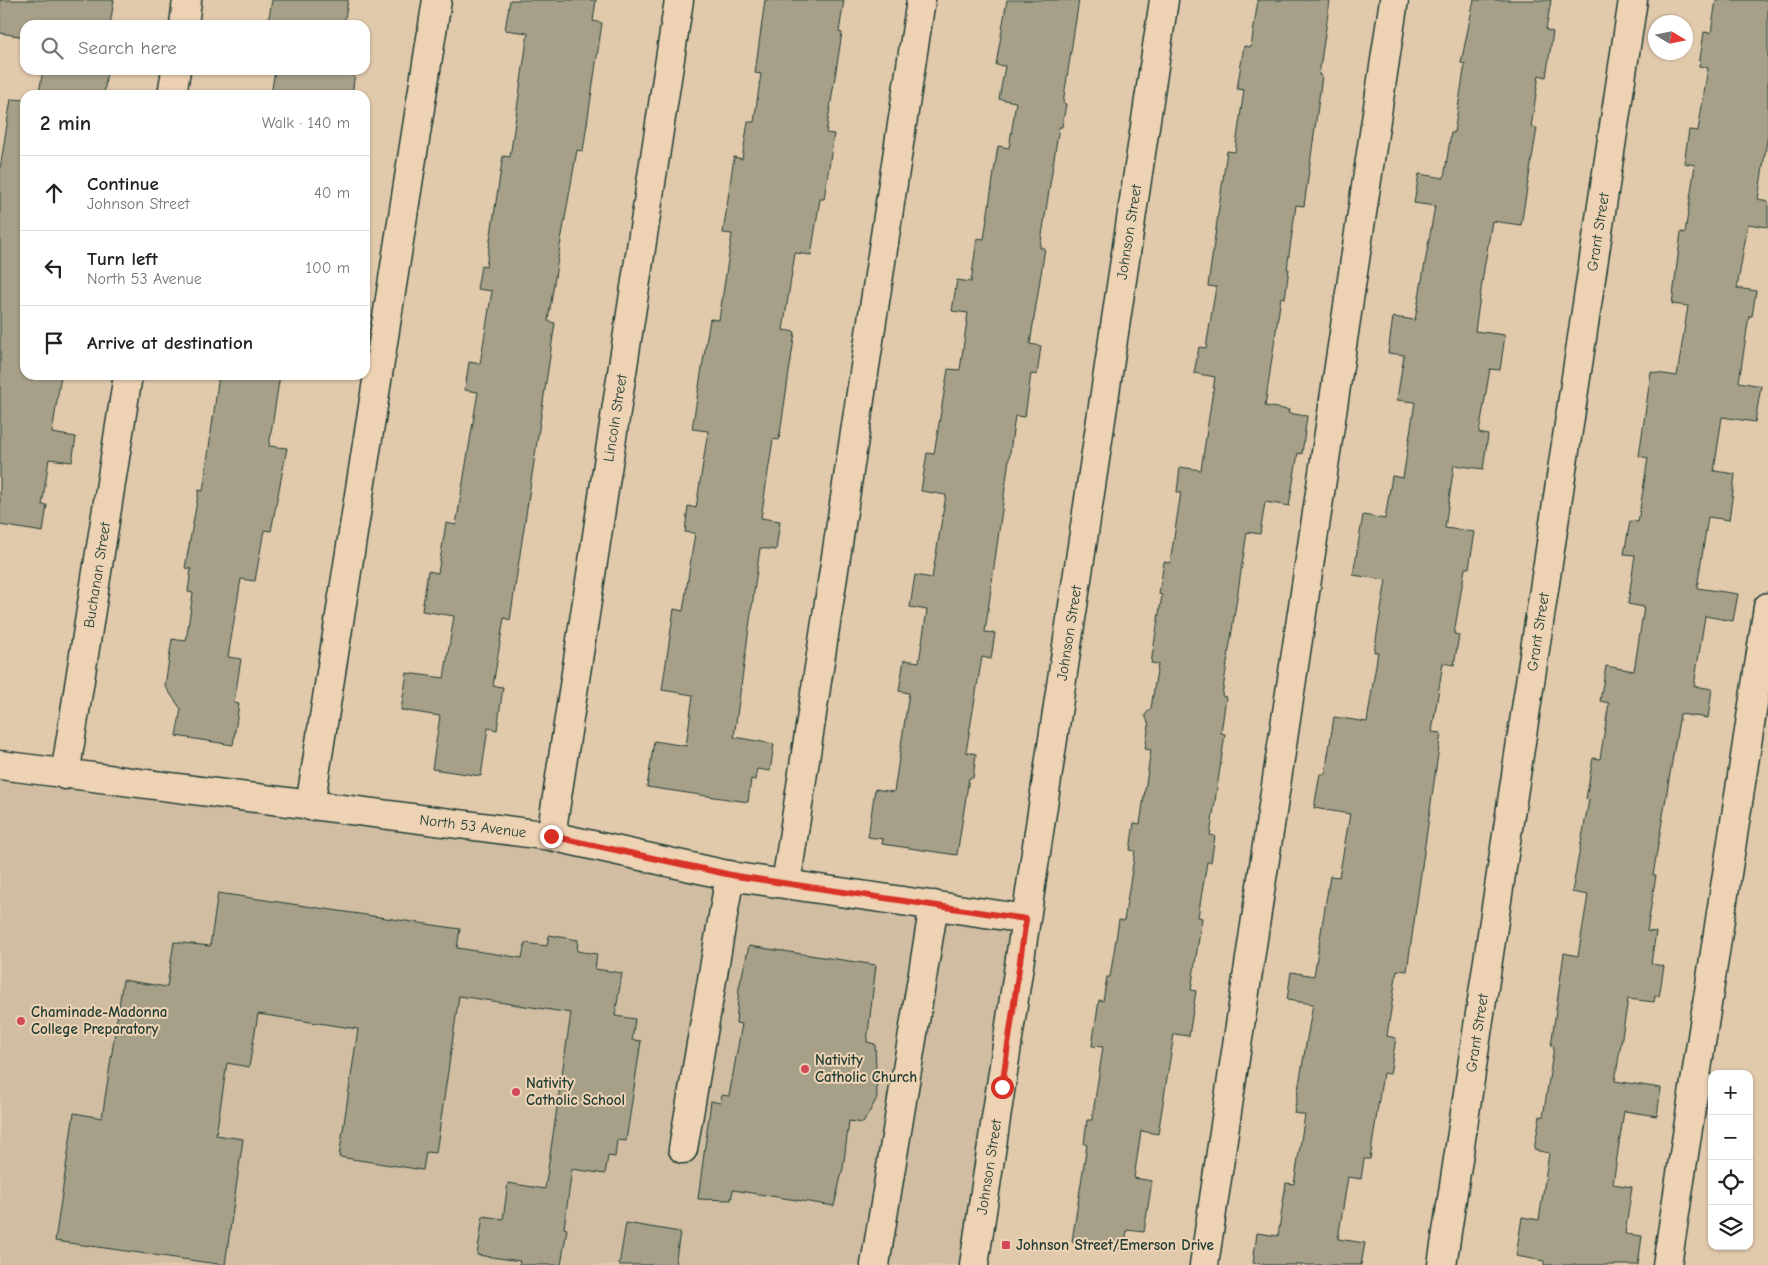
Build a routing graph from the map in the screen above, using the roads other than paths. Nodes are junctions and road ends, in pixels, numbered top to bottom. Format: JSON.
{"nodes":[{"id":1,"x":188,"y":0,"type":"edge"},
{"id":2,"x":437,"y":0,"type":"edge"},
{"id":3,"x":679,"y":0,"type":"edge"},
{"id":4,"x":921,"y":0,"type":"edge"},
{"id":5,"x":1164,"y":0,"type":"edge"},
{"id":6,"x":1394,"y":0,"type":"edge"},
{"id":7,"x":1633,"y":0,"type":"edge"},
{"id":8,"x":185,"y":20,"type":"edge"},
{"id":9,"x":175,"y":75,"type":"edge"},
{"id":10,"x":173,"y":90,"type":"edge"},
{"id":11,"x":127,"y":380,"type":"edge"},
{"id":12,"x":1768,"y":607,"type":"edge"},
{"id":13,"x":0,"y":765,"type":"edge"},
{"id":14,"x":65,"y":775,"type":"junction"},
{"id":15,"x":310,"y":806,"type":"junction"},
{"id":16,"x":551,"y":836,"type":"junction"},
{"id":17,"x":730,"y":875,"type":"junction"},
{"id":18,"x":786,"y":884,"type":"junction"},
{"id":19,"x":934,"y":905,"type":"junction"},
{"id":20,"x":1026,"y":919,"type":"junction"},
{"id":21,"x":683,"y":1150,"type":"dead end"},
{"id":22,"x":875,"y":1265,"type":"edge"},
{"id":23,"x":974,"y":1265,"type":"edge"},
{"id":24,"x":1204,"y":1265,"type":"edge"},
{"id":25,"x":1442,"y":1265,"type":"edge"},
{"id":26,"x":1667,"y":1265,"type":"edge"}],
"edges":[{"from":1,"to":8,"type":"street"},
{"from":2,"to":15,"type":"street"},
{"from":3,"to":16,"type":"street","name":"Lincoln Street"},
{"from":4,"to":18,"type":"street"},
{"from":5,"to":20,"type":"street","name":"Johnson Street"},
{"from":6,"to":24,"type":"street"},
{"from":7,"to":25,"type":"street","name":"Grant Street"},
{"from":9,"to":10,"type":"street"},
{"from":11,"to":14,"type":"street","name":"Buchanan Street"},
{"from":12,"to":26,"type":"street"},
{"from":13,"to":14,"type":"street","name":"North 53 Avenue"},
{"from":14,"to":15,"type":"street","name":"North 53 Avenue"},
{"from":15,"to":16,"type":"street","name":"North 53 Avenue"},
{"from":16,"to":17,"type":"street","name":"North 53 Avenue"},
{"from":17,"to":18,"type":"street","name":"North 53 Avenue"},
{"from":17,"to":21,"type":"street"},
{"from":18,"to":19,"type":"street","name":"North 53 Avenue"},
{"from":19,"to":20,"type":"street","name":"North 53 Avenue"},
{"from":19,"to":22,"type":"street"},
{"from":20,"to":23,"type":"street","name":"Johnson Street"}]}
